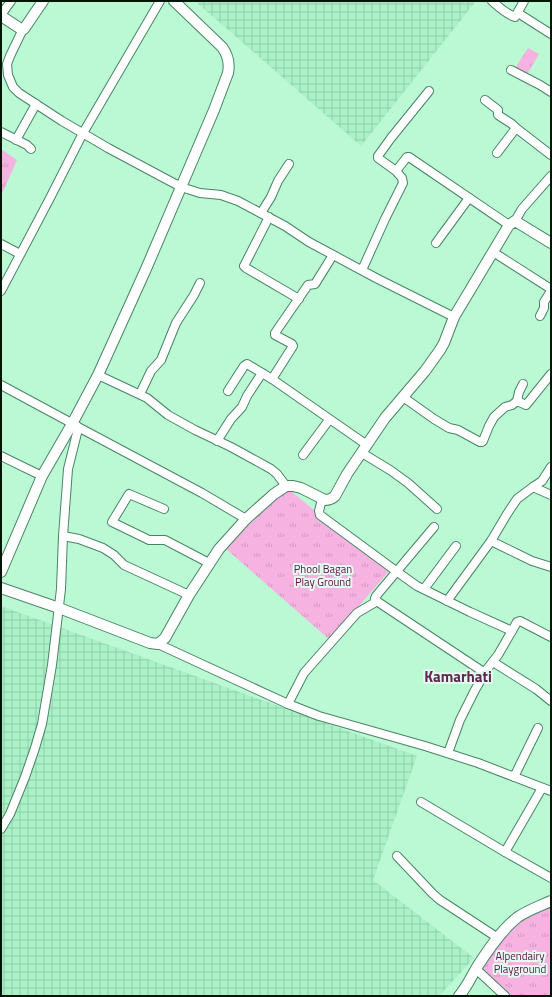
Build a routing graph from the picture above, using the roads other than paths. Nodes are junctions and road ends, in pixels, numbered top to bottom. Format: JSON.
{"nodes":[{"id":1,"x":11,"y":1,"type":"edge"},
{"id":2,"x":43,"y":1,"type":"edge"},
{"id":3,"x":160,"y":1,"type":"edge"},
{"id":4,"x":174,"y":1,"type":"edge"},
{"id":5,"x":492,"y":1,"type":"edge"},
{"id":6,"x":524,"y":1,"type":"edge"},
{"id":7,"x":518,"y":13,"type":"junction"},
{"id":8,"x":1,"y":15,"type":"edge"},
{"id":9,"x":23,"y":29,"type":"junction"},
{"id":10,"x":551,"y":34,"type":"edge"},
{"id":11,"x":511,"y":70,"type":"dead end"},
{"id":12,"x":4,"y":75,"type":"edge"},
{"id":13,"x":429,"y":91,"type":"dead end"},
{"id":14,"x":551,"y":92,"type":"edge"},
{"id":15,"x":485,"y":100,"type":"dead end"},
{"id":16,"x":36,"y":104,"type":"junction"},
{"id":17,"x":516,"y":128,"type":"junction"},
{"id":18,"x":1,"y":132,"type":"edge"},
{"id":19,"x":83,"y":133,"type":"junction"},
{"id":20,"x":16,"y":140,"type":"junction"},
{"id":21,"x":31,"y":148,"type":"dead end"},
{"id":22,"x":497,"y":152,"type":"dead end"},
{"id":23,"x":551,"y":155,"type":"edge"},
{"id":24,"x":289,"y":164,"type":"dead end"},
{"id":25,"x":396,"y":171,"type":"junction"},
{"id":26,"x":551,"y":176,"type":"edge"},
{"id":27,"x":181,"y":187,"type":"junction"},
{"id":28,"x":469,"y":198,"type":"junction"},
{"id":29,"x":265,"y":215,"type":"junction"},
{"id":30,"x":512,"y":223,"type":"junction"},
{"id":31,"x":436,"y":243,"type":"dead end"},
{"id":32,"x":551,"y":243,"type":"edge"},
{"id":33,"x":1,"y":244,"type":"edge"},
{"id":34,"x":493,"y":252,"type":"junction"},
{"id":35,"x":20,"y":254,"type":"junction"},
{"id":36,"x":333,"y":255,"type":"junction"},
{"id":37,"x":362,"y":270,"type":"junction"},
{"id":38,"x":200,"y":283,"type":"dead end"},
{"id":39,"x":551,"y":290,"type":"edge"},
{"id":40,"x":1,"y":291,"type":"edge"},
{"id":41,"x":299,"y":299,"type":"junction"},
{"id":42,"x":540,"y":316,"type":"dead end"},
{"id":43,"x":454,"y":317,"type":"junction"},
{"id":44,"x":262,"y":373,"type":"junction"},
{"id":45,"x":551,"y":374,"type":"edge"},
{"id":46,"x":98,"y":375,"type":"junction"},
{"id":47,"x":272,"y":379,"type":"junction"},
{"id":48,"x":523,"y":384,"type":"dead end"},
{"id":49,"x":1,"y":385,"type":"edge"},
{"id":50,"x":228,"y":391,"type":"dead end"},
{"id":51,"x":140,"y":394,"type":"junction"},
{"id":52,"x":403,"y":397,"type":"junction"},
{"id":53,"x":517,"y":401,"type":"junction"},
{"id":54,"x":330,"y":420,"type":"junction"},
{"id":55,"x":75,"y":426,"type":"junction"},
{"id":56,"x":218,"y":440,"type":"junction"},
{"id":57,"x":364,"y":449,"type":"junction"},
{"id":58,"x":304,"y":455,"type":"dead end"},
{"id":59,"x":1,"y":456,"type":"edge"},
{"id":60,"x":551,"y":467,"type":"edge"},
{"id":61,"x":42,"y":476,"type":"junction"},
{"id":62,"x":286,"y":486,"type":"junction"},
{"id":63,"x":533,"y":487,"type":"junction"},
{"id":64,"x":551,"y":495,"type":"edge"},
{"id":65,"x":322,"y":499,"type":"junction"},
{"id":66,"x":164,"y":509,"type":"dead end"},
{"id":67,"x":437,"y":509,"type":"dead end"},
{"id":68,"x":246,"y":519,"type":"junction"},
{"id":69,"x":434,"y":527,"type":"dead end"},
{"id":70,"x":63,"y":536,"type":"junction"},
{"id":71,"x":491,"y":541,"type":"junction"},
{"id":72,"x":456,"y":546,"type":"dead end"},
{"id":73,"x":209,"y":563,"type":"junction"},
{"id":74,"x":551,"y":567,"type":"edge"},
{"id":75,"x":396,"y":571,"type":"junction"},
{"id":76,"x":1,"y":572,"type":"edge"},
{"id":77,"x":1,"y":588,"type":"edge"},
{"id":78,"x":424,"y":589,"type":"junction"},
{"id":79,"x":189,"y":595,"type":"junction"},
{"id":80,"x":375,"y":600,"type":"junction"},
{"id":81,"x":447,"y":601,"type":"junction"},
{"id":82,"x":59,"y":608,"type":"junction"},
{"id":83,"x":512,"y":631,"type":"junction"},
{"id":84,"x":551,"y":637,"type":"edge"},
{"id":85,"x":158,"y":644,"type":"junction"},
{"id":86,"x":493,"y":662,"type":"junction"},
{"id":87,"x":485,"y":673,"type":"junction"},
{"id":88,"x":551,"y":701,"type":"edge"},
{"id":89,"x":288,"y":704,"type":"junction"},
{"id":90,"x":538,"y":728,"type":"dead end"},
{"id":91,"x":448,"y":753,"type":"junction"},
{"id":92,"x":514,"y":777,"type":"junction"},
{"id":93,"x":542,"y":788,"type":"junction"},
{"id":94,"x":551,"y":791,"type":"edge"},
{"id":95,"x":421,"y":802,"type":"dead end"},
{"id":96,"x":1,"y":829,"type":"edge"},
{"id":97,"x":505,"y":852,"type":"junction"},
{"id":98,"x":397,"y":856,"type":"dead end"},
{"id":99,"x":551,"y":878,"type":"edge"},
{"id":100,"x":551,"y":901,"type":"edge"},
{"id":101,"x":498,"y":938,"type":"junction"},
{"id":102,"x":476,"y":969,"type":"junction"},
{"id":103,"x":459,"y":996,"type":"edge"},
{"id":104,"x":506,"y":996,"type":"edge"}],
"edges":[{"from":1,"to":8,"type":"street"},
{"from":2,"to":9,"type":"street"},
{"from":3,"to":19,"type":"street"},
{"from":4,"to":27,"type":"street"},
{"from":5,"to":7,"type":"street"},
{"from":6,"to":7,"type":"street"},
{"from":7,"to":10,"type":"street"},
{"from":8,"to":9,"type":"street"},
{"from":9,"to":12,"type":"street"},
{"from":11,"to":14,"type":"street"},
{"from":12,"to":16,"type":"street"},
{"from":13,"to":25,"type":"street"},
{"from":15,"to":17,"type":"street"},
{"from":16,"to":19,"type":"street"},
{"from":16,"to":20,"type":"street"},
{"from":17,"to":22,"type":"street"},
{"from":17,"to":23,"type":"street"},
{"from":18,"to":20,"type":"street"},
{"from":19,"to":27,"type":"street"},
{"from":19,"to":35,"type":"street"},
{"from":20,"to":21,"type":"street"},
{"from":24,"to":29,"type":"street"},
{"from":25,"to":28,"type":"street"},
{"from":25,"to":37,"type":"street"},
{"from":26,"to":30,"type":"street"},
{"from":27,"to":29,"type":"street"},
{"from":27,"to":46,"type":"street"},
{"from":28,"to":30,"type":"street"},
{"from":28,"to":31,"type":"street"},
{"from":29,"to":36,"type":"street"},
{"from":29,"to":41,"type":"street"},
{"from":30,"to":32,"type":"street"},
{"from":30,"to":34,"type":"street"},
{"from":33,"to":35,"type":"street"},
{"from":34,"to":39,"type":"street"},
{"from":34,"to":43,"type":"street"},
{"from":35,"to":40,"type":"street"},
{"from":36,"to":37,"type":"street"},
{"from":36,"to":41,"type":"street"},
{"from":37,"to":43,"type":"street"},
{"from":38,"to":51,"type":"street"},
{"from":39,"to":42,"type":"street"},
{"from":41,"to":47,"type":"street"},
{"from":43,"to":52,"type":"street"},
{"from":44,"to":47,"type":"street"},
{"from":44,"to":50,"type":"street"},
{"from":44,"to":56,"type":"street"},
{"from":45,"to":53,"type":"street"},
{"from":46,"to":51,"type":"street"},
{"from":46,"to":55,"type":"street"},
{"from":47,"to":54,"type":"street"},
{"from":48,"to":53,"type":"street"},
{"from":49,"to":55,"type":"street"},
{"from":51,"to":56,"type":"street"},
{"from":52,"to":53,"type":"street"},
{"from":52,"to":57,"type":"street"},
{"from":54,"to":57,"type":"street"},
{"from":54,"to":58,"type":"street"},
{"from":55,"to":61,"type":"street"},
{"from":55,"to":68,"type":"street"},
{"from":55,"to":70,"type":"street"},
{"from":56,"to":62,"type":"street"},
{"from":57,"to":65,"type":"street"},
{"from":57,"to":67,"type":"street"},
{"from":59,"to":61,"type":"street"},
{"from":60,"to":63,"type":"street"},
{"from":61,"to":76,"type":"street"},
{"from":62,"to":65,"type":"street"},
{"from":62,"to":68,"type":"street"},
{"from":63,"to":64,"type":"street"},
{"from":63,"to":71,"type":"street"},
{"from":65,"to":75,"type":"street"},
{"from":66,"to":73,"type":"street"},
{"from":68,"to":73,"type":"street"},
{"from":69,"to":75,"type":"street"},
{"from":70,"to":79,"type":"street"},
{"from":70,"to":82,"type":"street"},
{"from":71,"to":74,"type":"street"},
{"from":71,"to":81,"type":"street"},
{"from":72,"to":78,"type":"street"},
{"from":73,"to":79,"type":"street"},
{"from":75,"to":78,"type":"street"},
{"from":75,"to":80,"type":"street"},
{"from":77,"to":82,"type":"street"},
{"from":78,"to":81,"type":"street"},
{"from":79,"to":85,"type":"street"},
{"from":80,"to":87,"type":"street"},
{"from":80,"to":89,"type":"street"},
{"from":81,"to":83,"type":"street"},
{"from":82,"to":85,"type":"street"},
{"from":82,"to":96,"type":"street"},
{"from":83,"to":84,"type":"street"},
{"from":83,"to":86,"type":"street"},
{"from":85,"to":89,"type":"street"},
{"from":86,"to":87,"type":"street"},
{"from":86,"to":88,"type":"street"},
{"from":87,"to":91,"type":"street"},
{"from":89,"to":91,"type":"street"},
{"from":90,"to":92,"type":"street"},
{"from":91,"to":92,"type":"street"},
{"from":92,"to":93,"type":"street"},
{"from":93,"to":94,"type":"street"},
{"from":93,"to":97,"type":"street"},
{"from":95,"to":97,"type":"street"},
{"from":97,"to":99,"type":"street"},
{"from":98,"to":101,"type":"street"},
{"from":100,"to":101,"type":"street"},
{"from":101,"to":102,"type":"street"},
{"from":102,"to":103,"type":"street"},
{"from":102,"to":104,"type":"street"}]}
